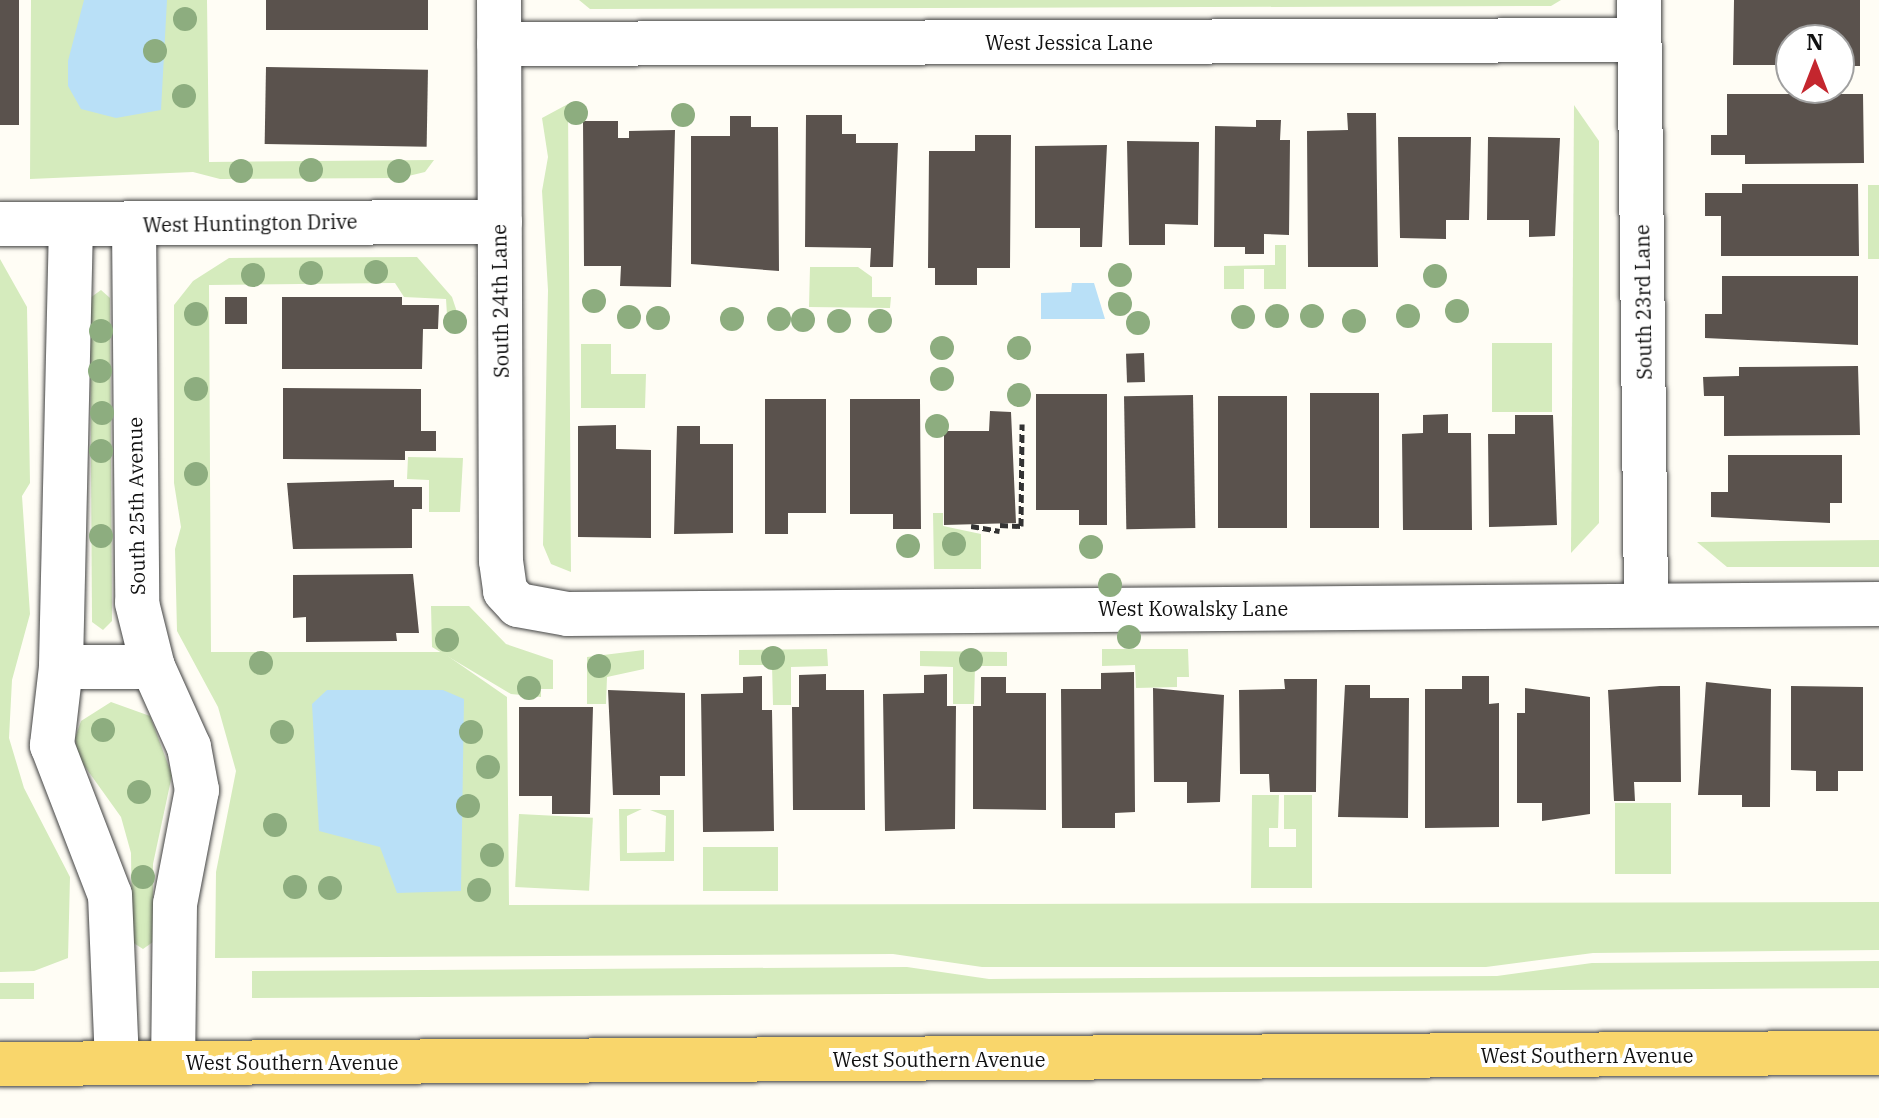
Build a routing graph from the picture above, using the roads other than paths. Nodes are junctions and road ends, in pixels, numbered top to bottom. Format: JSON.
{"nodes":[{"id":1,"x":499,"y":0,"type":"edge"},
{"id":2,"x":1639,"y":20,"type":"edge"},
{"id":3,"x":499,"y":44,"type":"junction"},
{"id":4,"x":500,"y":222,"type":"junction"},
{"id":5,"x":0,"y":224,"type":"edge"},
{"id":6,"x":71,"y":224,"type":"junction"},
{"id":7,"x":134,"y":224,"type":"junction"},
{"id":8,"x":510,"y":600,"type":"joint"},
{"id":9,"x":1646,"y":603,"type":"junction"},
{"id":10,"x":1879,"y":604,"type":"edge"},
{"id":11,"x":61,"y":667,"type":"junction"},
{"id":12,"x":153,"y":667,"type":"junction"},
{"id":13,"x":1879,"y":1053,"type":"edge"},
{"id":14,"x":117,"y":1062,"type":"junction"},
{"id":15,"x":173,"y":1063,"type":"junction"},
{"id":16,"x":0,"y":1064,"type":"edge"}],
"edges":[{"from":1,"to":3,"type":"street","name":"South 24th Lane"},
{"from":2,"to":3,"type":"street","name":"West Jessica Lane"},
{"from":2,"to":9,"type":"street","name":"South 23rd Lane"},
{"from":3,"to":4,"type":"street","name":"South 24th Lane"},
{"from":4,"to":7,"type":"street","name":"West Huntington Drive"},
{"from":4,"to":8,"type":"street","name":"South 24th Lane"},
{"from":5,"to":6,"type":"street","name":"West Huntington Drive"},
{"from":6,"to":7,"type":"street","name":"West Huntington Drive"},
{"from":6,"to":11,"type":"street"},
{"from":7,"to":12,"type":"street","name":"South 25th Avenue"},
{"from":8,"to":9,"type":"street","name":"West Kowalsky Lane"},
{"from":9,"to":10,"type":"street","name":"West Kowalsky Lane"},
{"from":11,"to":12,"type":"street"},
{"from":11,"to":14,"type":"street"},
{"from":12,"to":15,"type":"street","name":"South 25th Avenue"},
{"from":13,"to":15,"type":"main road","name":"West Southern Avenue"},
{"from":14,"to":15,"type":"main road","name":"West Southern Avenue"},
{"from":14,"to":16,"type":"main road","name":"West Southern Avenue"}]}
